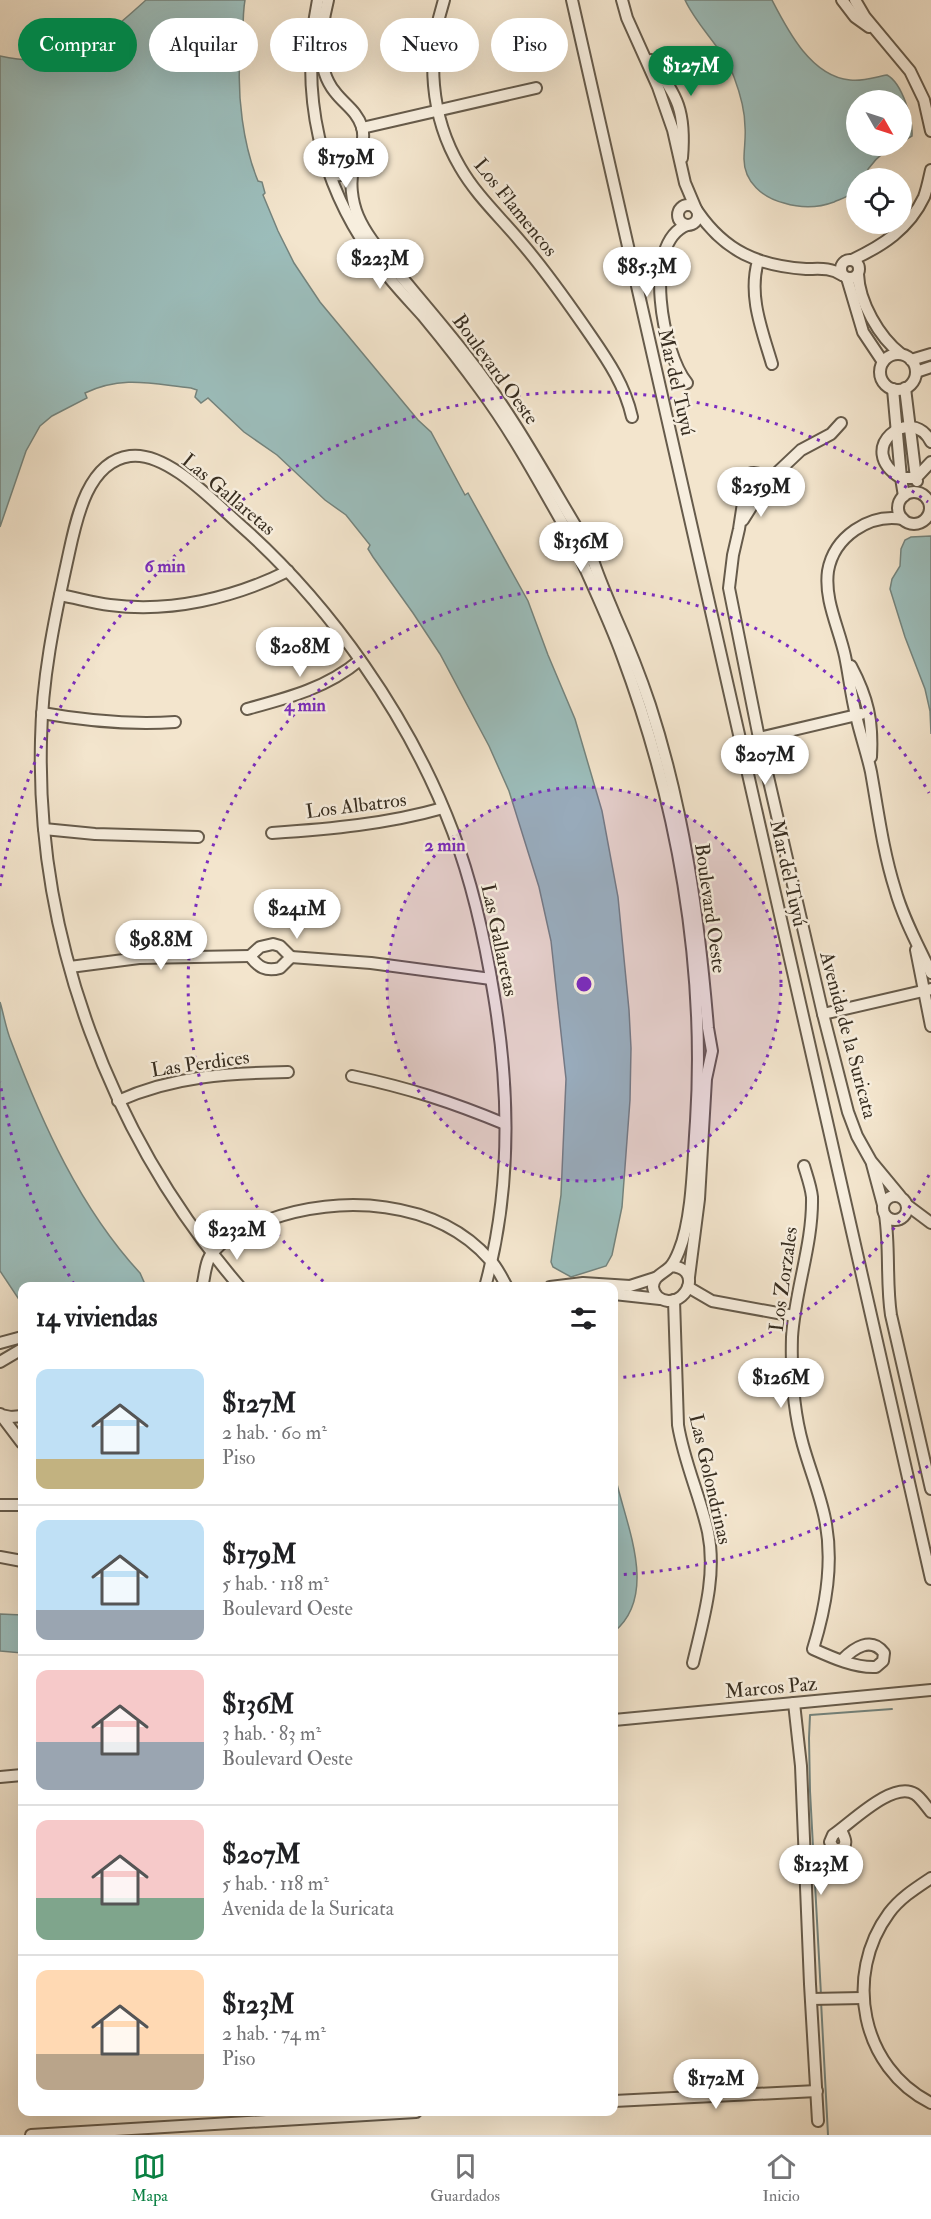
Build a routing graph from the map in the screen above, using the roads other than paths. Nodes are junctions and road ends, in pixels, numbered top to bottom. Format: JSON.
{"nodes":[{"id":1,"x":444,"y":0,"type":"edge"},
{"id":2,"x":572,"y":0,"type":"edge"},
{"id":3,"x":622,"y":0,"type":"edge"},
{"id":4,"x":842,"y":0,"type":"edge"},
{"id":5,"x":855,"y":0,"type":"edge"},
{"id":6,"x":323,"y":1,"type":"edge"},
{"id":7,"x":880,"y":35,"type":"junction"},
{"id":8,"x":536,"y":88,"type":"dead end"},
{"id":9,"x":335,"y":92,"type":"junction"},
{"id":10,"x":314,"y":103,"type":"junction"},
{"id":11,"x":438,"y":112,"type":"junction"},
{"id":12,"x":362,"y":128,"type":"junction"},
{"id":13,"x":931,"y":131,"type":"edge"},
{"id":14,"x":354,"y":168,"type":"junction"},
{"id":15,"x":931,"y":170,"type":"edge"},
{"id":16,"x":331,"y":174,"type":"junction"},
{"id":17,"x":685,"y":183,"type":"junction"},
{"id":18,"x":697,"y":210,"type":"junction"},
{"id":19,"x":678,"y":212,"type":"junction"},
{"id":20,"x":688,"y":225,"type":"junction"},
{"id":21,"x":711,"y":229,"type":"junction"},
{"id":22,"x":666,"y":246,"type":"junction"},
{"id":23,"x":873,"y":250,"type":"junction"},
{"id":24,"x":381,"y":260,"type":"junction"},
{"id":25,"x":758,"y":261,"type":"junction"},
{"id":26,"x":847,"y":261,"type":"junction"},
{"id":27,"x":824,"y":268,"type":"junction"},
{"id":28,"x":859,"y":273,"type":"junction"},
{"id":29,"x":844,"y":276,"type":"junction"},
{"id":30,"x":873,"y":318,"type":"junction"},
{"id":31,"x":860,"y":326,"type":"junction"},
{"id":32,"x":901,"y":354,"type":"junction"},
{"id":33,"x":931,"y":354,"type":"edge"},
{"id":34,"x":911,"y":360,"type":"junction"},
{"id":35,"x":883,"y":362,"type":"junction"},
{"id":36,"x":772,"y":364,"type":"dead end"},
{"id":37,"x":931,"y":367,"type":"edge"},
{"id":38,"x":916,"y":372,"type":"junction"},
{"id":39,"x":687,"y":383,"type":"dead end"},
{"id":40,"x":905,"y":388,"type":"junction"},
{"id":41,"x":893,"y":389,"type":"junction"},
{"id":42,"x":632,"y":417,"type":"dead end"},
{"id":43,"x":841,"y":423,"type":"dead end"},
{"id":44,"x":910,"y":426,"type":"junction"},
{"id":45,"x":897,"y":429,"type":"junction"},
{"id":46,"x":931,"y":442,"type":"edge"},
{"id":47,"x":931,"y":462,"type":"edge"},
{"id":48,"x":783,"y":465,"type":"junction"},
{"id":49,"x":754,"y":473,"type":"junction"},
{"id":50,"x":916,"y":477,"type":"junction"},
{"id":51,"x":901,"y":478,"type":"junction"},
{"id":52,"x":763,"y":488,"type":"junction"},
{"id":53,"x":745,"y":490,"type":"junction"},
{"id":54,"x":919,"y":493,"type":"junction"},
{"id":55,"x":902,"y":500,"type":"junction"},
{"id":56,"x":929,"y":501,"type":"edge"},
{"id":57,"x":930,"y":513,"type":"edge"},
{"id":58,"x":886,"y":518,"type":"junction"},
{"id":59,"x":903,"y":519,"type":"junction"},
{"id":60,"x":739,"y":529,"type":"junction"},
{"id":61,"x":577,"y":537,"type":"junction"},
{"id":62,"x":586,"y":558,"type":"junction"},
{"id":63,"x":288,"y":571,"type":"junction"},
{"id":64,"x":60,"y":595,"type":"junction"},
{"id":65,"x":845,"y":655,"type":"junction"},
{"id":66,"x":360,"y":660,"type":"junction"},
{"id":67,"x":247,"y":709,"type":"dead end"},
{"id":68,"x":870,"y":712,"type":"junction"},
{"id":69,"x":42,"y":713,"type":"junction"},
{"id":70,"x":856,"y":716,"type":"junction"},
{"id":71,"x":175,"y":722,"type":"dead end"},
{"id":72,"x":759,"y":738,"type":"junction"},
{"id":73,"x":870,"y":770,"type":"junction"},
{"id":74,"x":443,"y":808,"type":"junction"},
{"id":75,"x":44,"y":829,"type":"junction"},
{"id":76,"x":272,"y":832,"type":"dead end"},
{"id":77,"x":198,"y":837,"type":"dead end"},
{"id":78,"x":912,"y":933,"type":"junction"},
{"id":79,"x":250,"y":957,"type":"junction"},
{"id":80,"x":291,"y":957,"type":"junction"},
{"id":81,"x":70,"y":968,"type":"junction"},
{"id":82,"x":699,"y":973,"type":"junction"},
{"id":83,"x":931,"y":973,"type":"edge"},
{"id":84,"x":491,"y":979,"type":"junction"},
{"id":85,"x":928,"y":990,"type":"edge"},
{"id":86,"x":823,"y":1014,"type":"junction"},
{"id":87,"x":931,"y":1026,"type":"edge"},
{"id":88,"x":710,"y":1037,"type":"junction"},
{"id":89,"x":697,"y":1042,"type":"junction"},
{"id":90,"x":697,"y":1055,"type":"junction"},
{"id":91,"x":711,"y":1058,"type":"junction"},
{"id":92,"x":288,"y":1072,"type":"dead end"},
{"id":93,"x":352,"y":1076,"type":"dead end"},
{"id":94,"x":118,"y":1101,"type":"junction"},
{"id":95,"x":505,"y":1124,"type":"junction"},
{"id":96,"x":871,"y":1161,"type":"junction"},
{"id":97,"x":804,"y":1166,"type":"dead end"},
{"id":98,"x":697,"y":1173,"type":"junction"},
{"id":99,"x":896,"y":1209,"type":"junction"},
{"id":100,"x":931,"y":1223,"type":"edge"},
{"id":101,"x":212,"y":1252,"type":"junction"},
{"id":102,"x":492,"y":1261,"type":"junction"},
{"id":103,"x":670,"y":1266,"type":"junction"},
{"id":104,"x":655,"y":1278,"type":"junction"},
{"id":105,"x":203,"y":1282,"type":"edge"},
{"id":106,"x":236,"y":1282,"type":"edge"},
{"id":107,"x":486,"y":1282,"type":"edge"},
{"id":108,"x":504,"y":1282,"type":"edge"},
{"id":109,"x":688,"y":1282,"type":"junction"},
{"id":110,"x":618,"y":1285,"type":"edge"},
{"id":111,"x":618,"y":1294,"type":"edge"},
{"id":112,"x":660,"y":1299,"type":"junction"},
{"id":113,"x":674,"y":1300,"type":"junction"},
{"id":114,"x":794,"y":1316,"type":"junction"},
{"id":115,"x":18,"y":1338,"type":"edge"},
{"id":116,"x":0,"y":1343,"type":"edge"},
{"id":117,"x":18,"y":1351,"type":"edge"},
{"id":118,"x":0,"y":1362,"type":"edge"},
{"id":119,"x":0,"y":1414,"type":"edge"},
{"id":120,"x":18,"y":1416,"type":"edge"},
{"id":121,"x":18,"y":1438,"type":"edge"},
{"id":122,"x":931,"y":1489,"type":"edge"},
{"id":123,"x":0,"y":1505,"type":"edge"},
{"id":124,"x":18,"y":1505,"type":"edge"},
{"id":125,"x":0,"y":1557,"type":"edge"},
{"id":126,"x":18,"y":1560,"type":"edge"},
{"id":127,"x":931,"y":1579,"type":"edge"},
{"id":128,"x":842,"y":1660,"type":"dead end"},
{"id":129,"x":693,"y":1663,"type":"dead end"},
{"id":130,"x":931,"y":1690,"type":"edge"},
{"id":131,"x":794,"y":1704,"type":"junction"},
{"id":132,"x":618,"y":1720,"type":"edge"},
{"id":133,"x":18,"y":1775,"type":"edge"},
{"id":134,"x":0,"y":1777,"type":"edge"},
{"id":135,"x":931,"y":1812,"type":"edge"},
{"id":136,"x":841,"y":1830,"type":"dead end"},
{"id":137,"x":931,"y":1878,"type":"edge"},
{"id":138,"x":862,"y":1998,"type":"junction"},
{"id":139,"x":818,"y":1999,"type":"junction"},
{"id":140,"x":817,"y":2091,"type":"junction"},
{"id":141,"x":618,"y":2101,"type":"edge"},
{"id":142,"x":931,"y":2103,"type":"edge"},
{"id":143,"x":349,"y":2116,"type":"edge"},
{"id":144,"x":818,"y":2121,"type":"dead end"},
{"id":145,"x":32,"y":2135,"type":"edge"}],
"edges":[{"from":1,"to":11,"type":"street","name":"Los Flamencos"},
{"from":2,"to":127,"type":"street","name":"Mar del Tuyú"},
{"from":3,"to":17,"type":"street"},
{"from":4,"to":7,"type":"street"},
{"from":5,"to":7,"type":"street"},
{"from":6,"to":9,"type":"street","name":"Boulevard Oeste"},
{"from":6,"to":10,"type":"street","name":"Boulevard Oeste"},
{"from":7,"to":13,"type":"street"},
{"from":8,"to":11,"type":"street"},
{"from":9,"to":10,"type":"street"},
{"from":9,"to":12,"type":"street","name":"Boulevard Oeste"},
{"from":10,"to":16,"type":"street","name":"Boulevard Oeste"},
{"from":11,"to":12,"type":"street"},
{"from":11,"to":42,"type":"street","name":"Los Flamencos"},
{"from":12,"to":14,"type":"street","name":"Boulevard Oeste"},
{"from":14,"to":16,"type":"street"},
{"from":14,"to":24,"type":"street","name":"Boulevard Oeste"},
{"from":15,"to":23,"type":"street"},
{"from":16,"to":24,"type":"street","name":"Boulevard Oeste"},
{"from":17,"to":18,"type":"street"},
{"from":17,"to":19,"type":"street"},
{"from":18,"to":19,"type":"street"},
{"from":18,"to":20,"type":"street"},
{"from":18,"to":21,"type":"street"},
{"from":19,"to":20,"type":"street"},
{"from":19,"to":22,"type":"street"},
{"from":20,"to":21,"type":"street"},
{"from":20,"to":22,"type":"street"},
{"from":21,"to":25,"type":"street"},
{"from":22,"to":39,"type":"street"},
{"from":23,"to":26,"type":"street"},
{"from":23,"to":28,"type":"street"},
{"from":24,"to":61,"type":"street","name":"Boulevard Oeste"},
{"from":25,"to":27,"type":"street"},
{"from":25,"to":36,"type":"street"},
{"from":26,"to":27,"type":"street"},
{"from":26,"to":28,"type":"street"},
{"from":26,"to":29,"type":"street"},
{"from":27,"to":29,"type":"street"},
{"from":28,"to":29,"type":"street"},
{"from":28,"to":30,"type":"street"},
{"from":29,"to":31,"type":"street"},
{"from":30,"to":31,"type":"street"},
{"from":30,"to":32,"type":"street"},
{"from":31,"to":35,"type":"street"},
{"from":32,"to":34,"type":"street"},
{"from":32,"to":35,"type":"street"},
{"from":33,"to":34,"type":"street"},
{"from":34,"to":38,"type":"street"},
{"from":35,"to":41,"type":"street"},
{"from":37,"to":38,"type":"street"},
{"from":38,"to":40,"type":"street"},
{"from":40,"to":41,"type":"street"},
{"from":40,"to":44,"type":"street"},
{"from":41,"to":45,"type":"street"},
{"from":43,"to":48,"type":"street","name":"Avenida de la Suricata"},
{"from":44,"to":45,"type":"street"},
{"from":44,"to":46,"type":"street"},
{"from":44,"to":50,"type":"street"},
{"from":45,"to":51,"type":"street"},
{"from":45,"to":51,"type":"street"},
{"from":47,"to":50,"type":"street"},
{"from":48,"to":49,"type":"street","name":"Avenida de la Suricata"},
{"from":48,"to":52,"type":"street","name":"Avenida de la Suricata"},
{"from":49,"to":52,"type":"street"},
{"from":49,"to":53,"type":"street","name":"Avenida de la Suricata"},
{"from":50,"to":51,"type":"street"},
{"from":50,"to":54,"type":"street"},
{"from":51,"to":55,"type":"street"},
{"from":52,"to":53,"type":"street"},
{"from":52,"to":60,"type":"street","name":"Avenida de la Suricata"},
{"from":53,"to":60,"type":"street","name":"Avenida de la Suricata"},
{"from":54,"to":55,"type":"street"},
{"from":54,"to":56,"type":"street"},
{"from":55,"to":58,"type":"street"},
{"from":55,"to":59,"type":"street"},
{"from":56,"to":57,"type":"street"},
{"from":57,"to":59,"type":"street"},
{"from":58,"to":59,"type":"street"},
{"from":58,"to":65,"type":"street"},
{"from":60,"to":72,"type":"street","name":"Avenida de la Suricata"},
{"from":61,"to":62,"type":"street"},
{"from":61,"to":62,"type":"street"},
{"from":62,"to":82,"type":"street","name":"Boulevard Oeste"},
{"from":63,"to":64,"type":"street"},
{"from":63,"to":64,"type":"street","name":"Las Gallaretas"},
{"from":63,"to":66,"type":"street","name":"Las Gallaretas"},
{"from":64,"to":69,"type":"street","name":"Las Gallaretas"},
{"from":65,"to":68,"type":"street"},
{"from":65,"to":70,"type":"street"},
{"from":66,"to":67,"type":"street"},
{"from":66,"to":74,"type":"street","name":"Las Gallaretas"},
{"from":68,"to":70,"type":"street"},
{"from":68,"to":73,"type":"street"},
{"from":69,"to":71,"type":"street"},
{"from":69,"to":75,"type":"street","name":"Las Gallaretas"},
{"from":70,"to":72,"type":"street"},
{"from":70,"to":73,"type":"street"},
{"from":72,"to":86,"type":"street","name":"Avenida de la Suricata"},
{"from":73,"to":78,"type":"street"},
{"from":74,"to":76,"type":"street","name":"Los Albatros"},
{"from":74,"to":84,"type":"street","name":"Las Gallaretas"},
{"from":75,"to":77,"type":"street"},
{"from":75,"to":81,"type":"street","name":"Las Gallaretas"},
{"from":78,"to":83,"type":"street"},
{"from":78,"to":85,"type":"street"},
{"from":79,"to":80,"type":"street"},
{"from":79,"to":80,"type":"street"},
{"from":79,"to":81,"type":"street"},
{"from":80,"to":84,"type":"street"},
{"from":81,"to":94,"type":"street","name":"Las Gallaretas"},
{"from":82,"to":88,"type":"street","name":"Boulevard Oeste"},
{"from":82,"to":89,"type":"street","name":"Boulevard Oeste"},
{"from":84,"to":95,"type":"street","name":"Las Gallaretas"},
{"from":85,"to":86,"type":"street"},
{"from":85,"to":87,"type":"street"},
{"from":86,"to":96,"type":"street","name":"Avenida de la Suricata"},
{"from":88,"to":89,"type":"street"},
{"from":88,"to":91,"type":"street","name":"Boulevard Oeste"},
{"from":89,"to":90,"type":"street","name":"Boulevard Oeste"},
{"from":90,"to":91,"type":"street"},
{"from":90,"to":98,"type":"street","name":"Boulevard Oeste"},
{"from":91,"to":98,"type":"street","name":"Boulevard Oeste"},
{"from":92,"to":94,"type":"street","name":"Las Perdices"},
{"from":93,"to":95,"type":"street"},
{"from":94,"to":101,"type":"street","name":"Las Gallaretas"},
{"from":95,"to":102,"type":"street","name":"Las Gallaretas"},
{"from":96,"to":99,"type":"street","name":"Avenida de la Suricata"},
{"from":96,"to":99,"type":"street","name":"Avenida de la Suricata"},
{"from":97,"to":114,"type":"street","name":"Los Zorzales"},
{"from":98,"to":103,"type":"street","name":"Boulevard Oeste"},
{"from":98,"to":109,"type":"street","name":"Boulevard Oeste"},
{"from":99,"to":100,"type":"street"},
{"from":99,"to":122,"type":"street"},
{"from":101,"to":102,"type":"street"},
{"from":101,"to":105,"type":"street"},
{"from":101,"to":106,"type":"street","name":"Las Gallaretas"},
{"from":102,"to":107,"type":"street","name":"Las Gallaretas"},
{"from":102,"to":108,"type":"street"},
{"from":103,"to":104,"type":"street"},
{"from":103,"to":109,"type":"street"},
{"from":104,"to":110,"type":"street"},
{"from":104,"to":112,"type":"street"},
{"from":109,"to":113,"type":"street"},
{"from":109,"to":114,"type":"street"},
{"from":111,"to":112,"type":"street"},
{"from":112,"to":113,"type":"street"},
{"from":113,"to":129,"type":"street","name":"Las Golondrinas"},
{"from":114,"to":128,"type":"street","name":"Los Zorzales"},
{"from":115,"to":116,"type":"street"},
{"from":117,"to":118,"type":"street"},
{"from":119,"to":120,"type":"street"},
{"from":119,"to":121,"type":"street"},
{"from":123,"to":124,"type":"street"},
{"from":125,"to":126,"type":"street"},
{"from":130,"to":131,"type":"street","name":"Marcos Paz"},
{"from":131,"to":132,"type":"street","name":"Marcos Paz"},
{"from":131,"to":139,"type":"street"},
{"from":133,"to":134,"type":"street"},
{"from":135,"to":136,"type":"street"},
{"from":137,"to":138,"type":"street"},
{"from":138,"to":139,"type":"street"},
{"from":138,"to":142,"type":"street"},
{"from":139,"to":140,"type":"street"},
{"from":140,"to":141,"type":"street"},
{"from":140,"to":144,"type":"street"},
{"from":143,"to":145,"type":"street"}]}
